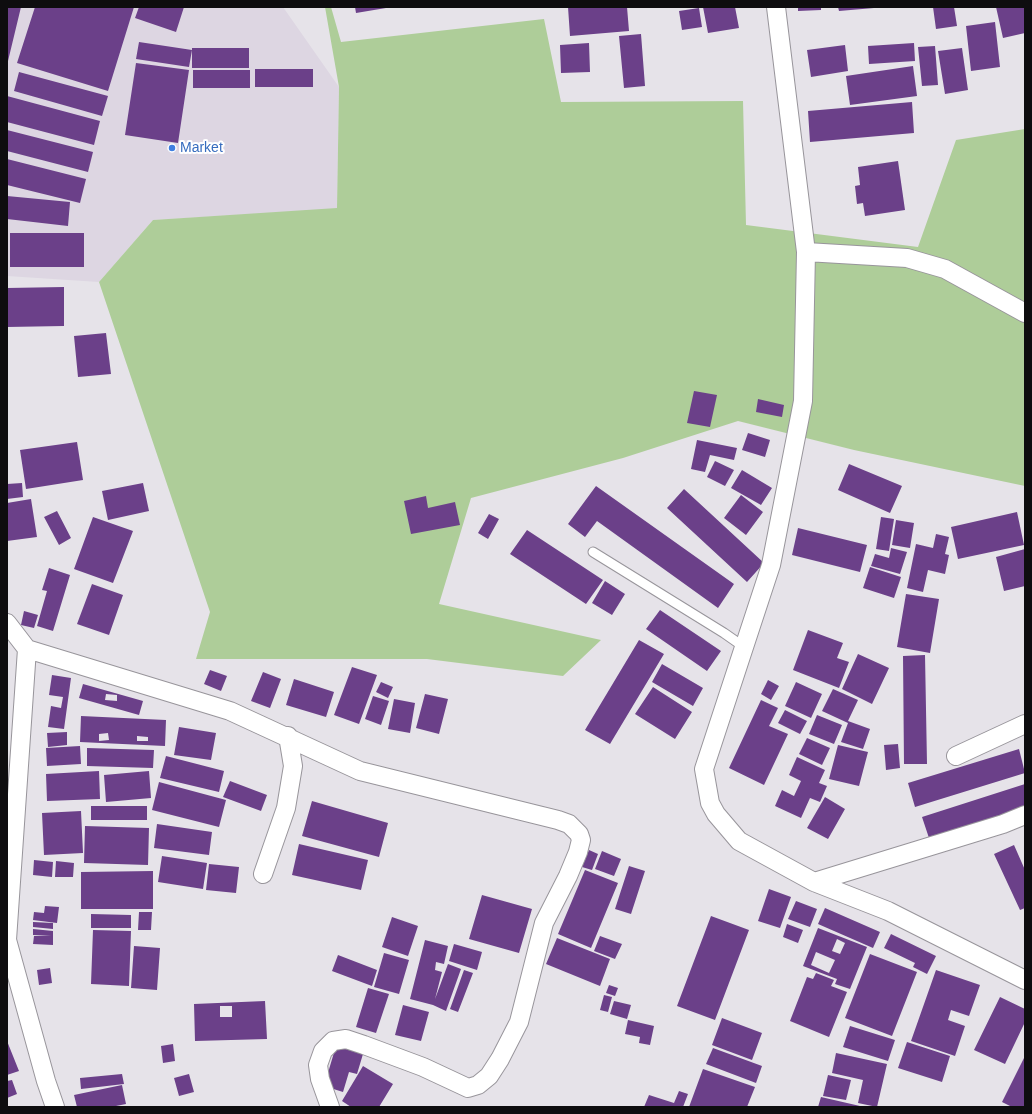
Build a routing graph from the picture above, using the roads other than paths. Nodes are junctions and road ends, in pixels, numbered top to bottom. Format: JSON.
{"nodes":[{"id":1,"x":776,"y":7,"type":"edge"},
{"id":2,"x":806,"y":252,"type":"junction"},
{"id":3,"x":1025,"y":313,"type":"edge"},
{"id":4,"x":593,"y":552,"type":"dead end"},
{"id":5,"x":7,"y":622,"type":"edge"},
{"id":6,"x":744,"y":647,"type":"junction"},
{"id":7,"x":27,"y":649,"type":"junction"},
{"id":8,"x":1025,"y":724,"type":"edge"},
{"id":9,"x":288,"y":736,"type":"junction"},
{"id":10,"x":956,"y":756,"type":"dead end"},
{"id":11,"x":1025,"y":815,"type":"edge"},
{"id":12,"x":263,"y":874,"type":"dead end"},
{"id":13,"x":814,"y":882,"type":"junction"},
{"id":14,"x":1025,"y":980,"type":"edge"},
{"id":15,"x":55,"y":1107,"type":"edge"},
{"id":16,"x":330,"y":1107,"type":"edge"}],
"edges":[{"from":1,"to":2,"type":"street"},
{"from":2,"to":3,"type":"street"},
{"from":2,"to":6,"type":"street"},
{"from":4,"to":6,"type":"lane"},
{"from":5,"to":7,"type":"street"},
{"from":6,"to":13,"type":"street"},
{"from":7,"to":9,"type":"street"},
{"from":7,"to":15,"type":"street"},
{"from":8,"to":10,"type":"street"},
{"from":9,"to":12,"type":"street"},
{"from":9,"to":16,"type":"street"},
{"from":11,"to":13,"type":"street"},
{"from":13,"to":14,"type":"street"}]}
